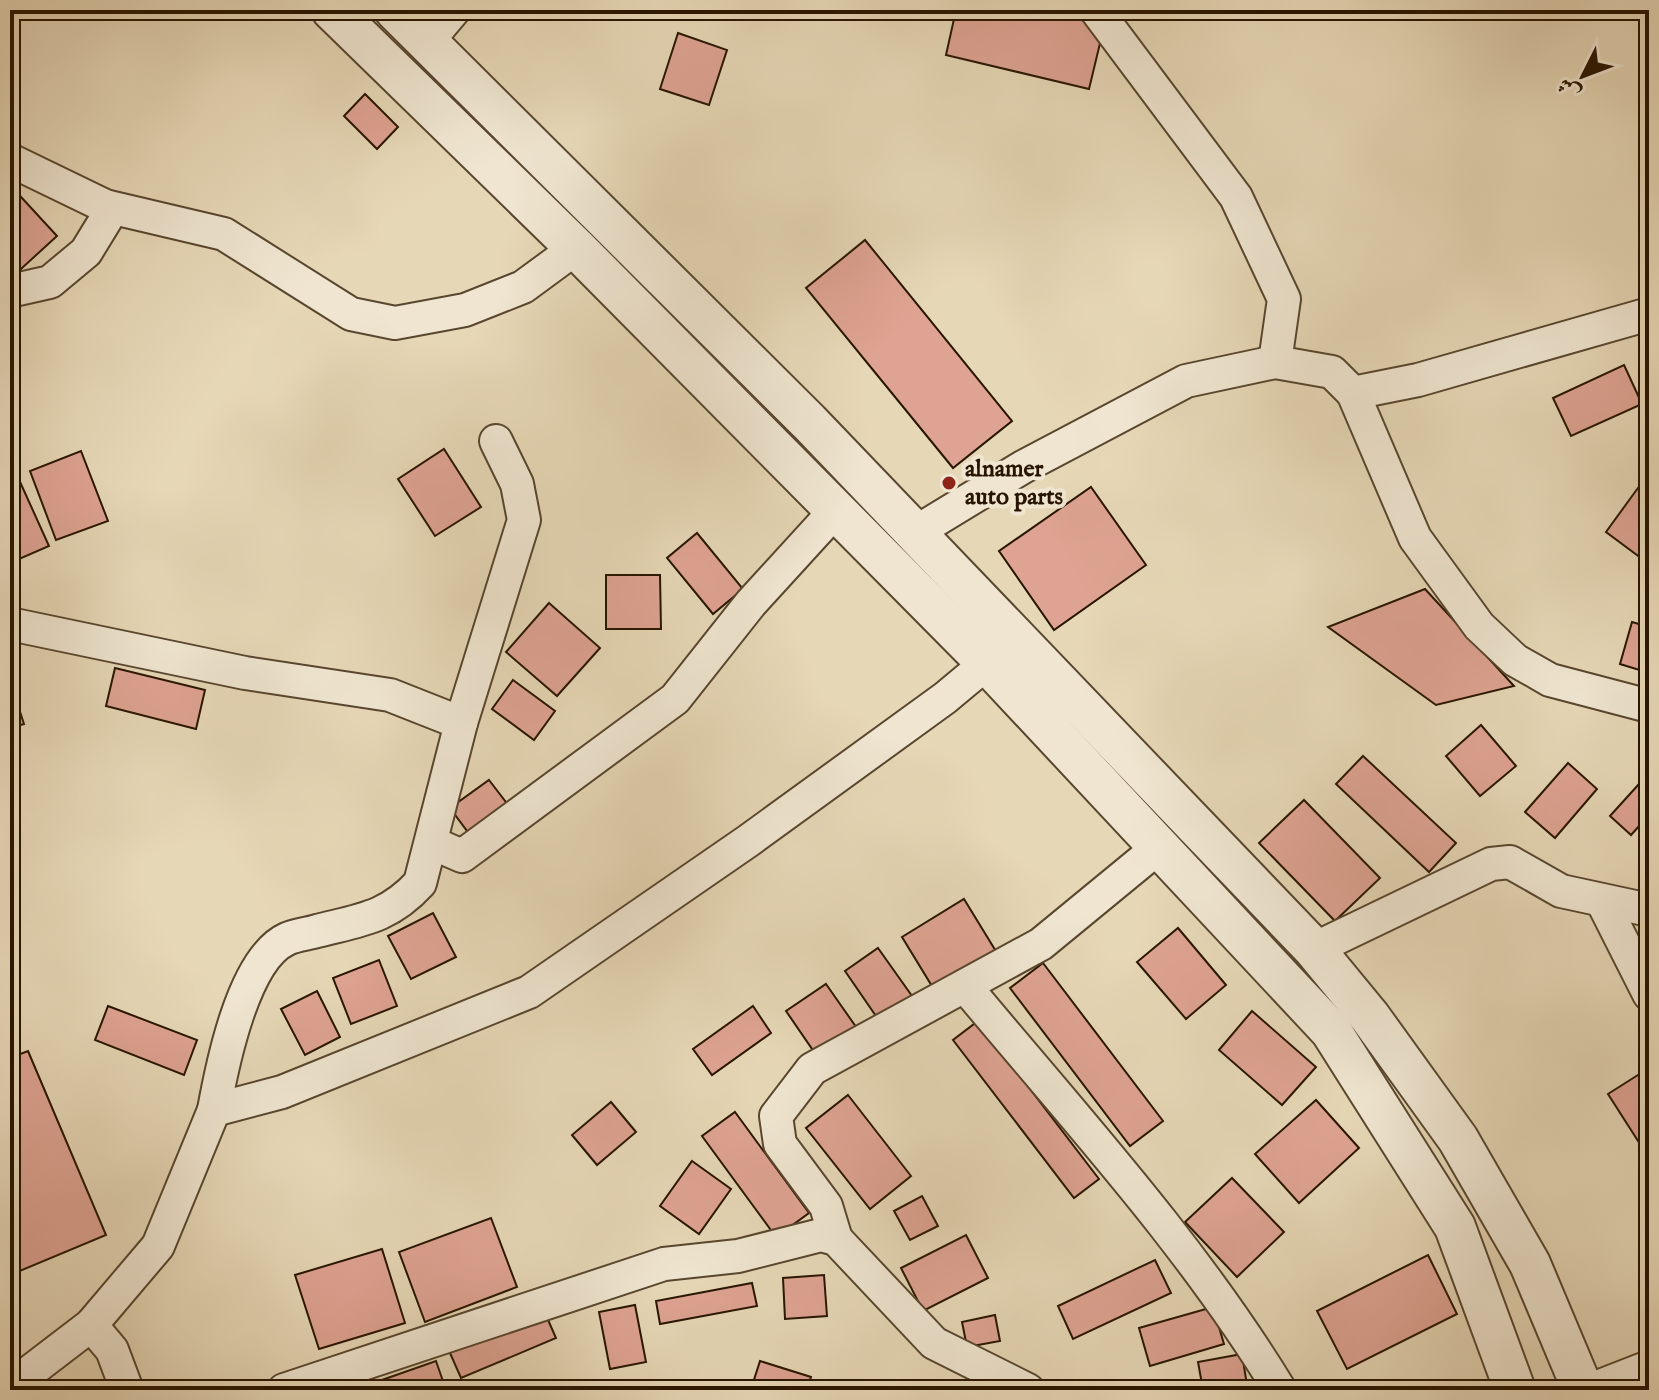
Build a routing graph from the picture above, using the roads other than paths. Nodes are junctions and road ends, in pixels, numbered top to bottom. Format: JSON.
{"nodes":[{"id":1,"x":332,"y":10,"type":"edge"},
{"id":2,"x":395,"y":10,"type":"edge"},
{"id":3,"x":454,"y":10,"type":"edge"},
{"id":4,"x":1096,"y":10,"type":"edge"},
{"id":5,"x":427,"y":42,"type":"junction"},
{"id":6,"x":10,"y":160,"type":"edge"},
{"id":7,"x":105,"y":206,"type":"junction"},
{"id":8,"x":576,"y":248,"type":"junction"},
{"id":9,"x":10,"y":291,"type":"edge"},
{"id":10,"x":1649,"y":314,"type":"edge"},
{"id":11,"x":1275,"y":362,"type":"junction"},
{"id":12,"x":1353,"y":393,"type":"junction"},
{"id":13,"x":809,"y":422,"type":"junction"},
{"id":14,"x":496,"y":441,"type":"dead end"},
{"id":15,"x":777,"y":453,"type":"junction"},
{"id":16,"x":835,"y":511,"type":"junction"},
{"id":17,"x":916,"y":532,"type":"junction"},
{"id":18,"x":10,"y":624,"type":"edge"},
{"id":19,"x":987,"y":663,"type":"junction"},
{"id":20,"x":1649,"y":706,"type":"edge"},
{"id":21,"x":461,"y":723,"type":"junction"},
{"id":22,"x":432,"y":843,"type":"junction"},
{"id":23,"x":1159,"y":847,"type":"junction"},
{"id":24,"x":1602,"y":901,"type":"junction"},
{"id":25,"x":1649,"y":910,"type":"edge"},
{"id":26,"x":1314,"y":949,"type":"junction"},
{"id":27,"x":965,"y":986,"type":"junction"},
{"id":28,"x":1649,"y":994,"type":"edge"},
{"id":29,"x":214,"y":1110,"type":"junction"},
{"id":30,"x":836,"y":1239,"type":"junction"},
{"id":31,"x":91,"y":1325,"type":"junction"},
{"id":32,"x":1649,"y":1367,"type":"edge"},
{"id":33,"x":11,"y":1384,"type":"edge"},
{"id":34,"x":127,"y":1390,"type":"edge"},
{"id":35,"x":284,"y":1390,"type":"edge"},
{"id":36,"x":1028,"y":1390,"type":"edge"},
{"id":37,"x":1280,"y":1390,"type":"edge"},
{"id":38,"x":1515,"y":1390,"type":"edge"},
{"id":39,"x":1583,"y":1390,"type":"edge"},
{"id":40,"x":1590,"y":1390,"type":"edge"}],
"edges":[{"from":1,"to":8,"type":"street"},
{"from":2,"to":5,"type":"street"},
{"from":3,"to":5,"type":"street"},
{"from":4,"to":11,"type":"street"},
{"from":5,"to":13,"type":"street"},
{"from":6,"to":7,"type":"street"},
{"from":7,"to":8,"type":"street"},
{"from":7,"to":9,"type":"street"},
{"from":8,"to":15,"type":"street"},
{"from":10,"to":12,"type":"street"},
{"from":11,"to":12,"type":"street"},
{"from":11,"to":17,"type":"street"},
{"from":12,"to":20,"type":"street"},
{"from":13,"to":15,"type":"street"},
{"from":13,"to":17,"type":"street"},
{"from":14,"to":21,"type":"street"},
{"from":15,"to":16,"type":"street"},
{"from":16,"to":19,"type":"street"},
{"from":16,"to":22,"type":"street"},
{"from":17,"to":26,"type":"street"},
{"from":18,"to":21,"type":"street"},
{"from":19,"to":23,"type":"street"},
{"from":19,"to":29,"type":"street"},
{"from":21,"to":22,"type":"street"},
{"from":22,"to":29,"type":"street"},
{"from":23,"to":27,"type":"street"},
{"from":23,"to":38,"type":"street"},
{"from":24,"to":25,"type":"street"},
{"from":24,"to":26,"type":"street"},
{"from":24,"to":28,"type":"street"},
{"from":26,"to":39,"type":"street"},
{"from":27,"to":30,"type":"street"},
{"from":27,"to":37,"type":"street"},
{"from":29,"to":31,"type":"street"},
{"from":30,"to":35,"type":"street"},
{"from":30,"to":36,"type":"street"},
{"from":31,"to":33,"type":"street"},
{"from":31,"to":34,"type":"street"},
{"from":32,"to":40,"type":"street"}]}
